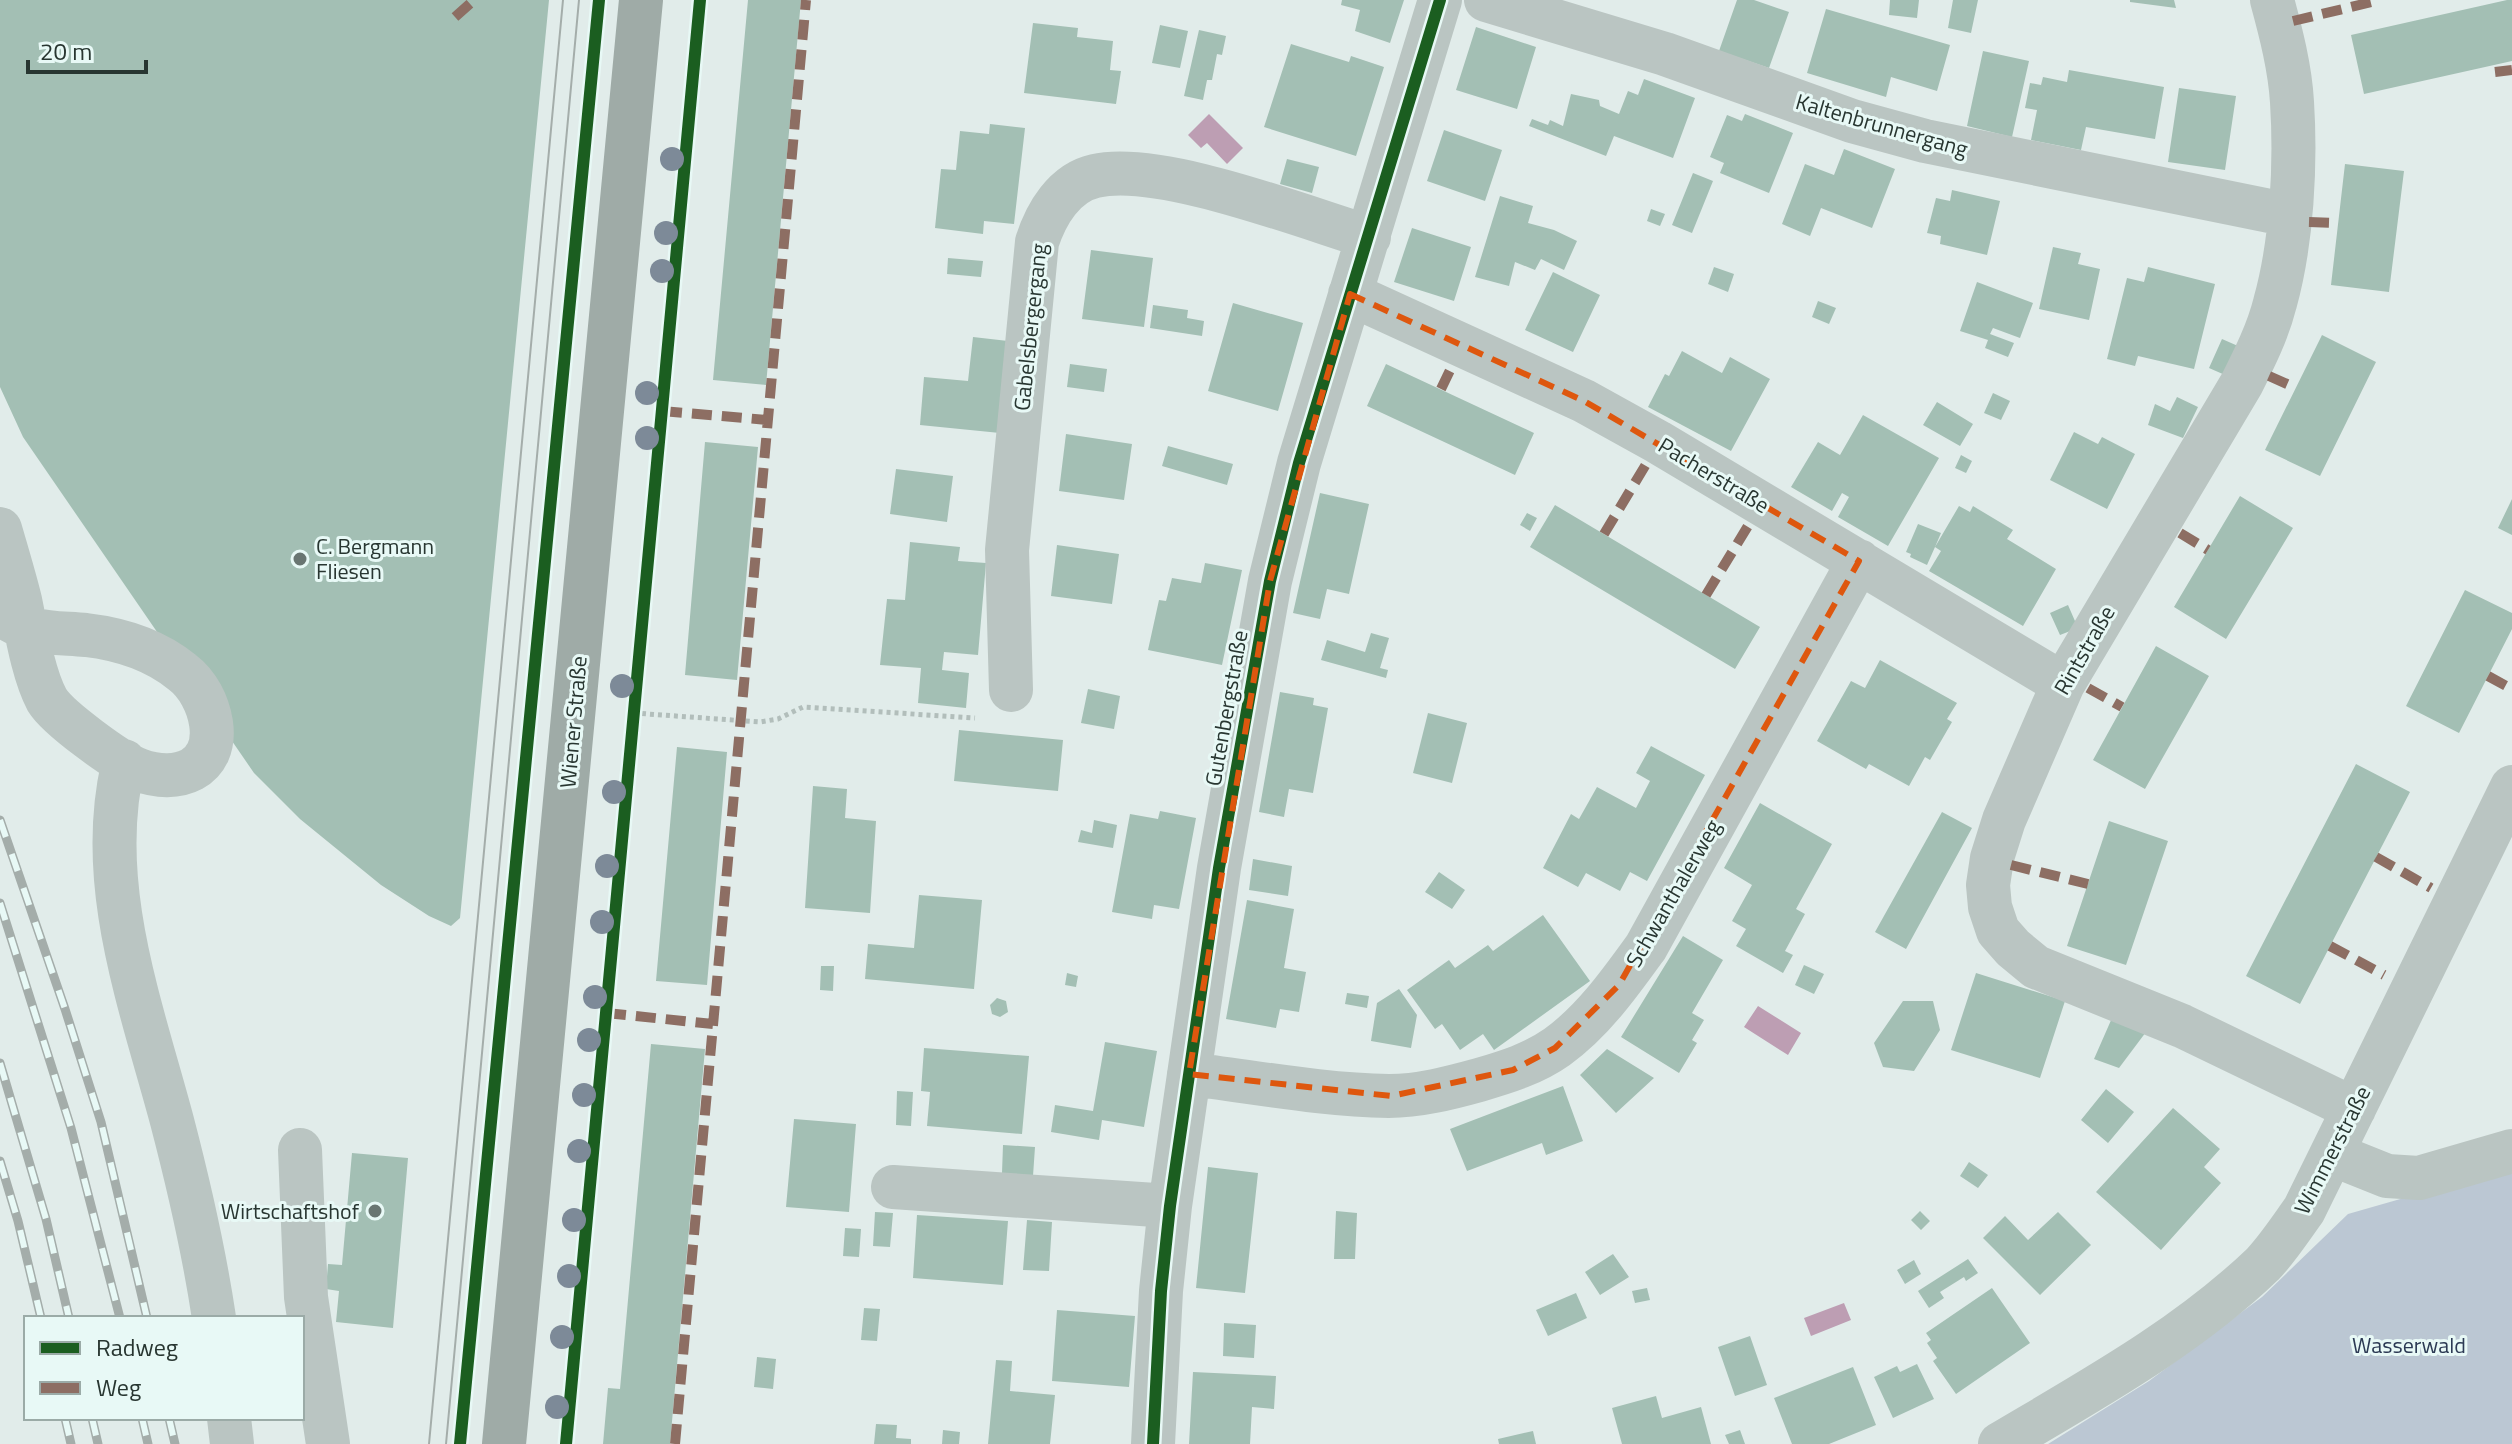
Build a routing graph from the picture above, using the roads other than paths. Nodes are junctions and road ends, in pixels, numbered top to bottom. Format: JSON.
{"nodes":[{"id":1,"x":641,"y":0,"type":"edge"},
{"id":2,"x":1440,"y":0,"type":"edge"},
{"id":3,"x":1486,"y":0,"type":"edge"},
{"id":4,"x":2272,"y":0,"type":"edge"},
{"id":5,"x":2289,"y":215,"type":"junction"},
{"id":6,"x":1369,"y":237,"type":"junction"},
{"id":7,"x":1350,"y":294,"type":"junction"},
{"id":8,"x":0,"y":529,"type":"edge"},
{"id":9,"x":1859,"y":561,"type":"junction"},
{"id":10,"x":13,"y":622,"type":"edge"},
{"id":11,"x":2063,"y":684,"type":"junction"},
{"id":12,"x":1011,"y":690,"type":"dead end"},
{"id":13,"x":124,"y":761,"type":"junction"},
{"id":14,"x":2512,"y":787,"type":"edge"},
{"id":15,"x":1189,"y":1074,"type":"junction"},
{"id":16,"x":2354,"y":1109,"type":"junction"},
{"id":17,"x":300,"y":1150,"type":"dead end"},
{"id":18,"x":2512,"y":1151,"type":"edge"},
{"id":19,"x":2332,"y":1154,"type":"junction"},
{"id":20,"x":893,"y":1187,"type":"dead end"},
{"id":21,"x":1170,"y":1206,"type":"junction"},
{"id":22,"x":214,"y":1316,"type":"edge"},
{"id":23,"x":229,"y":1420,"type":"edge"},
{"id":24,"x":232,"y":1444,"type":"edge"},
{"id":25,"x":328,"y":1444,"type":"edge"},
{"id":26,"x":504,"y":1444,"type":"edge"},
{"id":27,"x":1153,"y":1444,"type":"edge"},
{"id":28,"x":2000,"y":1444,"type":"edge"}],
"edges":[{"from":1,"to":26,"type":"main road","name":"Wiener Straße"},
{"from":2,"to":6,"type":"street","name":"Gutenbergstraße"},
{"from":3,"to":5,"type":"street","name":"Kaltenbrunnergang"},
{"from":4,"to":5,"type":"street","name":"Rintstraße"},
{"from":5,"to":11,"type":"street","name":"Rintstraße"},
{"from":6,"to":7,"type":"street","name":"Gutenbergstraße"},
{"from":6,"to":12,"type":"street","name":"Gabelsbergergang"},
{"from":7,"to":9,"type":"street","name":"Pacherstraße"},
{"from":7,"to":15,"type":"street","name":"Gutenbergstraße"},
{"from":8,"to":10,"type":"street"},
{"from":9,"to":11,"type":"street","name":"Pacherstraße"},
{"from":9,"to":15,"type":"street","name":"Schwanthalerweg"},
{"from":10,"to":13,"type":"street"},
{"from":10,"to":13,"type":"street"},
{"from":11,"to":16,"type":"street","name":"Rintstraße"},
{"from":13,"to":22,"type":"street"},
{"from":14,"to":16,"type":"street","name":"Wimmerstraße"},
{"from":15,"to":21,"type":"street","name":"Gutenbergstraße"},
{"from":16,"to":19,"type":"street","name":"Wimmerstraße"},
{"from":17,"to":25,"type":"street"},
{"from":18,"to":19,"type":"street"},
{"from":19,"to":28,"type":"street","name":"Wimmerstraße"},
{"from":20,"to":21,"type":"street"},
{"from":21,"to":27,"type":"street","name":"Gutenbergstraße"},
{"from":23,"to":24,"type":"street"}]}
